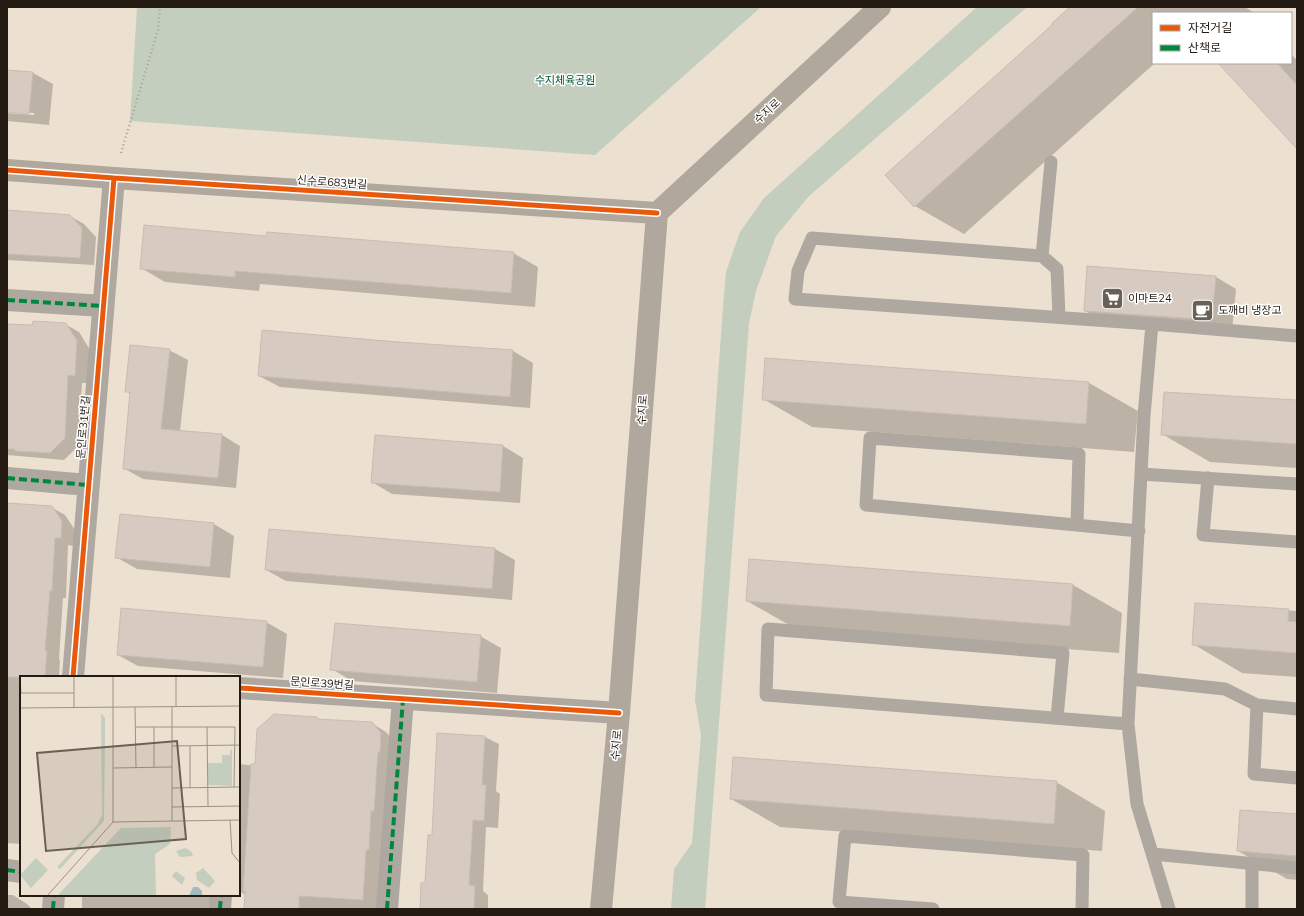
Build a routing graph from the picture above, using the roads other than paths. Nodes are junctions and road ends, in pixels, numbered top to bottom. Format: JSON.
{"nodes":[{"id":1,"x":880,"y":7,"type":"edge"},
{"id":2,"x":1051,"y":162,"type":"dead end"},
{"id":3,"x":7,"y":170,"type":"edge"},
{"id":4,"x":114,"y":178,"type":"junction"},
{"id":5,"x":657,"y":213,"type":"junction"},
{"id":6,"x":1042,"y":256,"type":"junction"},
{"id":7,"x":7,"y":300,"type":"edge"},
{"id":8,"x":103,"y":306,"type":"junction"},
{"id":9,"x":1059,"y":317,"type":"junction"},
{"id":10,"x":1152,"y":324,"type":"junction"},
{"id":11,"x":1297,"y":336,"type":"edge"},
{"id":12,"x":1141,"y":474,"type":"junction"},
{"id":13,"x":7,"y":478,"type":"edge"},
{"id":14,"x":1208,"y":478,"type":"junction"},
{"id":15,"x":1297,"y":484,"type":"edge"},
{"id":16,"x":88,"y":485,"type":"junction"},
{"id":17,"x":1077,"y":525,"type":"junction"},
{"id":18,"x":1139,"y":531,"type":"junction"},
{"id":19,"x":1297,"y":542,"type":"edge"},
{"id":20,"x":73,"y":676,"type":"edge"},
{"id":21,"x":1130,"y":679,"type":"junction"},
{"id":22,"x":240,"y":688,"type":"edge"},
{"id":23,"x":403,"y":699,"type":"junction"},
{"id":24,"x":1258,"y":705,"type":"junction"},
{"id":25,"x":1297,"y":709,"type":"edge"},
{"id":26,"x":619,"y":713,"type":"junction"},
{"id":27,"x":1057,"y":718,"type":"junction"},
{"id":28,"x":1128,"y":724,"type":"junction"},
{"id":29,"x":1297,"y":778,"type":"edge"},
{"id":30,"x":1152,"y":854,"type":"junction"},
{"id":31,"x":1252,"y":864,"type":"junction"},
{"id":32,"x":1297,"y":868,"type":"edge"},
{"id":33,"x":7,"y":870,"type":"edge"},
{"id":34,"x":20,"y":872,"type":"edge"},
{"id":35,"x":54,"y":896,"type":"edge"},
{"id":36,"x":221,"y":896,"type":"edge"},
{"id":37,"x":53,"y":909,"type":"edge"},
{"id":38,"x":220,"y":909,"type":"edge"},
{"id":39,"x":387,"y":909,"type":"edge"},
{"id":40,"x":601,"y":909,"type":"edge"},
{"id":41,"x":933,"y":909,"type":"edge"},
{"id":42,"x":1082,"y":909,"type":"edge"},
{"id":43,"x":1169,"y":909,"type":"edge"},
{"id":44,"x":1252,"y":909,"type":"edge"}],
"edges":[{"from":1,"to":5,"type":"main road","name":"수지로"},
{"from":2,"to":6,"type":"lane"},
{"from":3,"to":4,"type":"main road","name":"신수로683번길"},
{"from":4,"to":5,"type":"main road","name":"신수로683번길"},
{"from":4,"to":8,"type":"street","name":"문인로31번길"},
{"from":5,"to":26,"type":"main road","name":"수지로"},
{"from":6,"to":9,"type":"lane"},
{"from":6,"to":9,"type":"lane"},
{"from":7,"to":8,"type":"street"},
{"from":8,"to":16,"type":"street","name":"문인로31번길"},
{"from":9,"to":10,"type":"lane"},
{"from":10,"to":11,"type":"lane"},
{"from":10,"to":12,"type":"lane"},
{"from":12,"to":14,"type":"lane"},
{"from":12,"to":18,"type":"lane"},
{"from":13,"to":16,"type":"street"},
{"from":14,"to":15,"type":"lane"},
{"from":14,"to":19,"type":"lane"},
{"from":16,"to":20,"type":"street","name":"문인로31번길"},
{"from":17,"to":17,"type":"lane"},
{"from":17,"to":18,"type":"lane"},
{"from":18,"to":21,"type":"lane"},
{"from":21,"to":24,"type":"lane"},
{"from":21,"to":28,"type":"lane"},
{"from":22,"to":23,"type":"street","name":"문인로39번길"},
{"from":23,"to":26,"type":"street","name":"문인로39번길"},
{"from":23,"to":39,"type":"street"},
{"from":24,"to":25,"type":"lane"},
{"from":24,"to":29,"type":"lane"},
{"from":26,"to":40,"type":"main road","name":"수지로"},
{"from":27,"to":27,"type":"lane"},
{"from":27,"to":28,"type":"lane"},
{"from":28,"to":30,"type":"lane"},
{"from":30,"to":31,"type":"lane"},
{"from":30,"to":43,"type":"lane"},
{"from":31,"to":32,"type":"lane"},
{"from":31,"to":44,"type":"lane"},
{"from":33,"to":34,"type":"street"},
{"from":35,"to":37,"type":"street"},
{"from":36,"to":38,"type":"street"},
{"from":41,"to":42,"type":"lane"}]}
